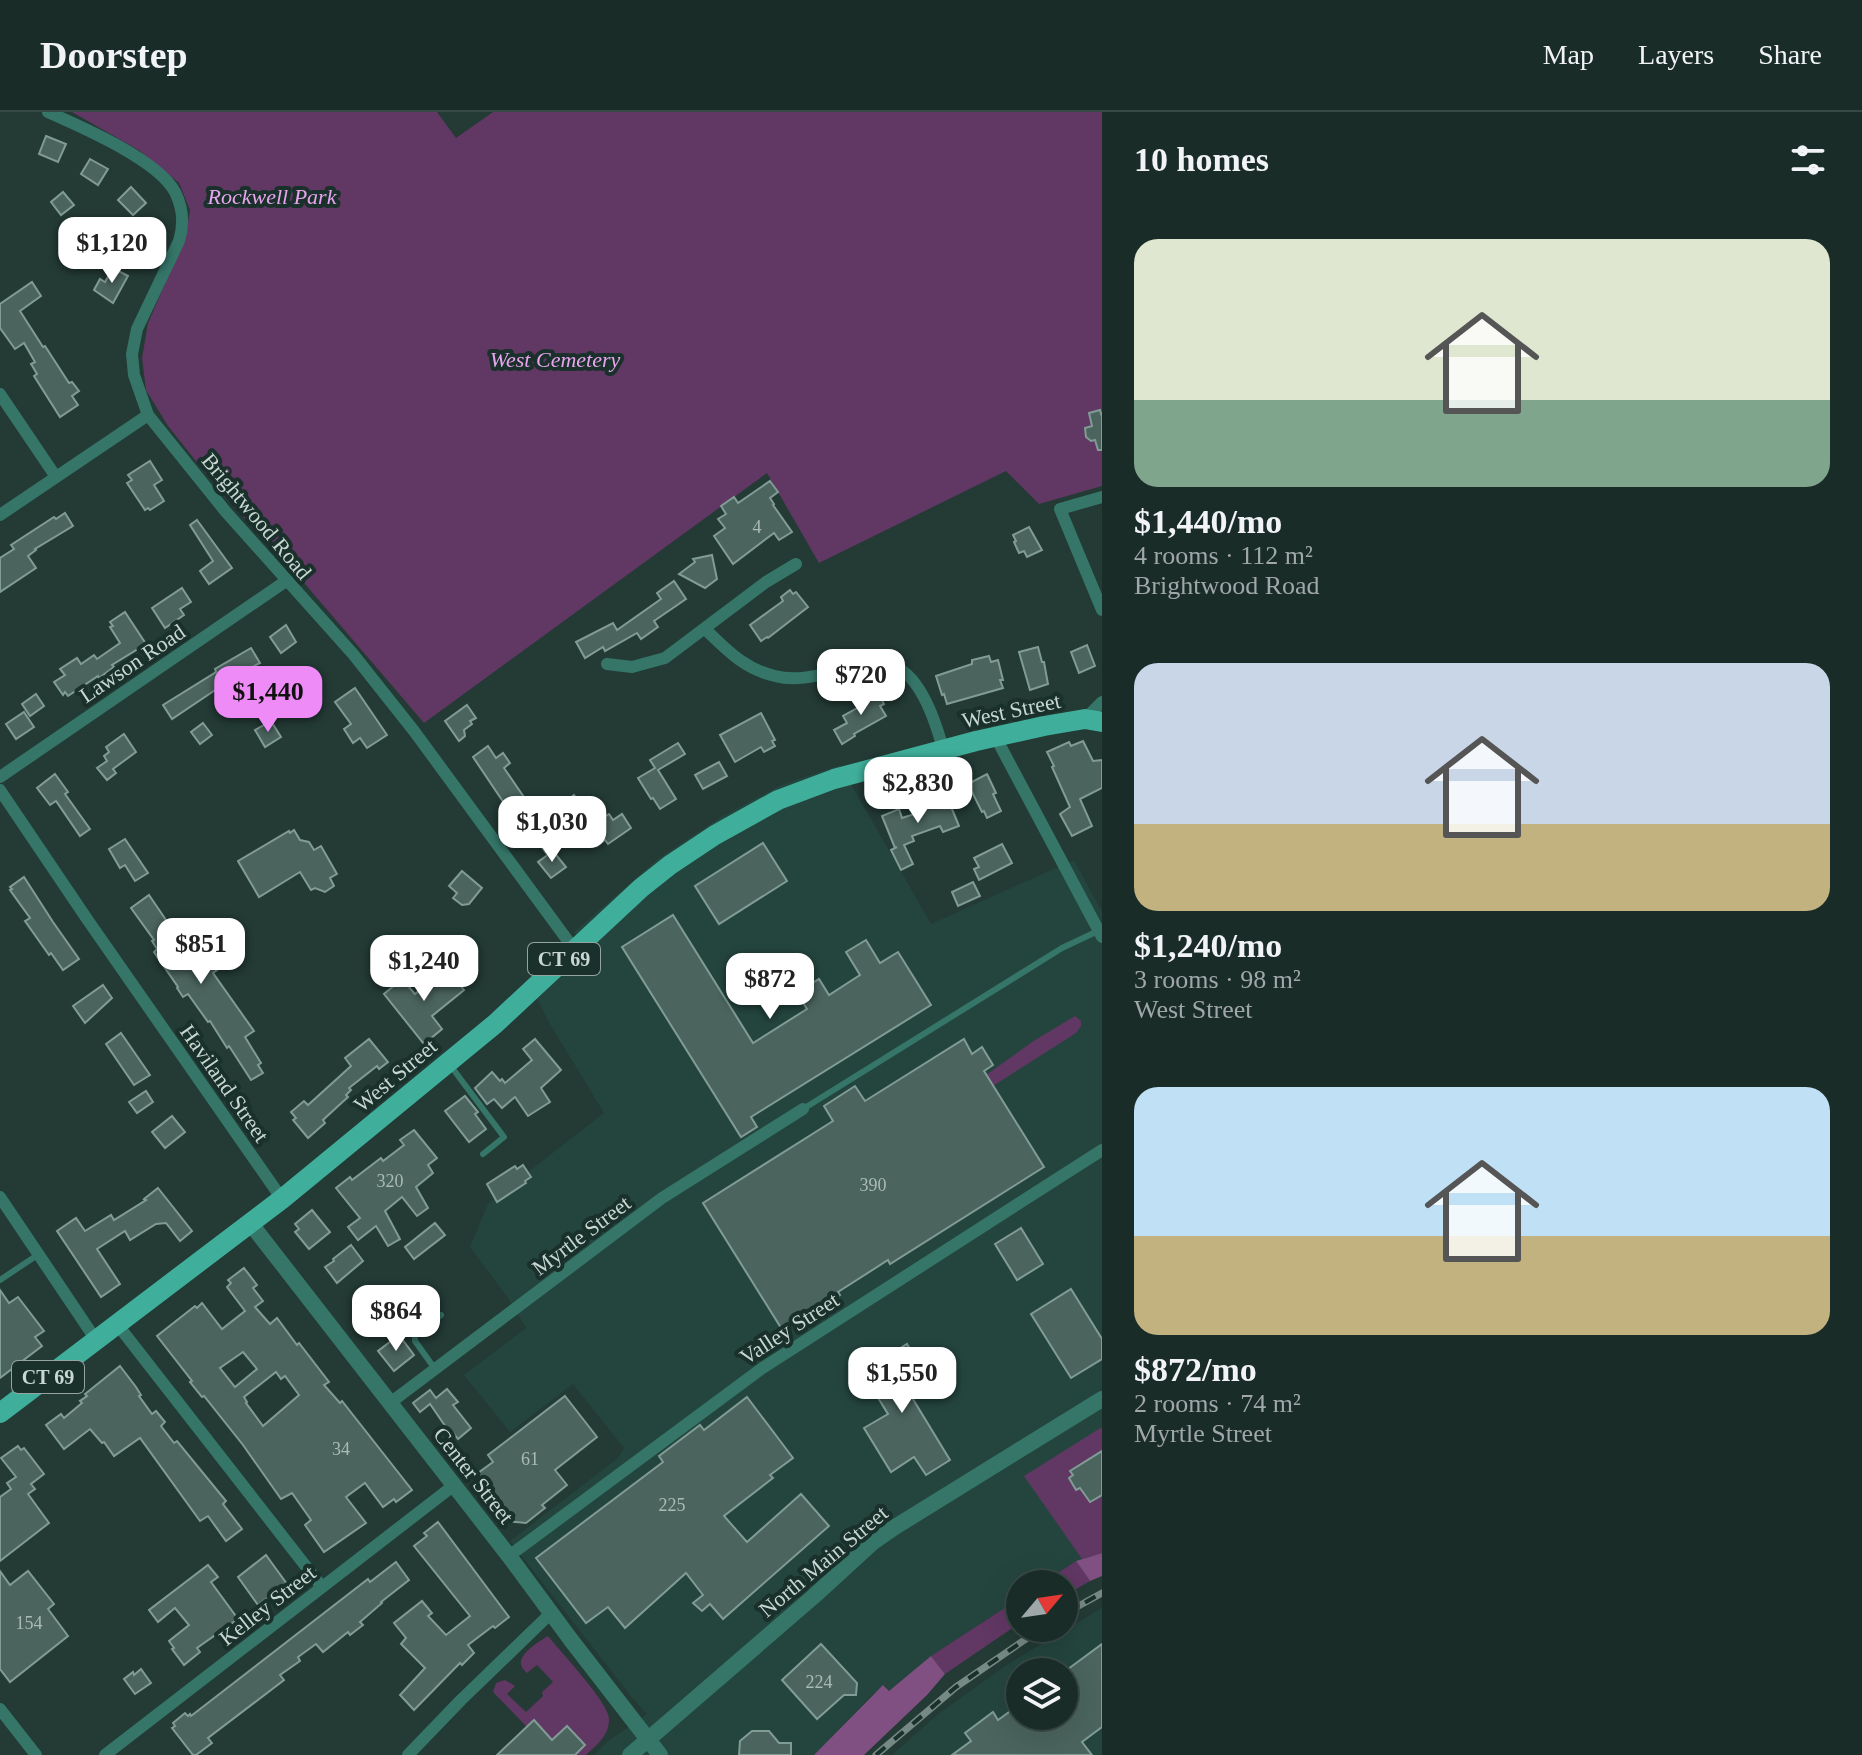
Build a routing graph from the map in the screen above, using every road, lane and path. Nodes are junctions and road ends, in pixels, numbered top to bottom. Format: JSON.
{"nodes":[{"id":1,"x":48,"y":112,"type":"edge"},
{"id":2,"x":0,"y":394,"type":"edge"},
{"id":3,"x":148,"y":415,"type":"junction"},
{"id":4,"x":56,"y":477,"type":"junction"},
{"id":5,"x":1102,"y":497,"type":"edge"},
{"id":6,"x":0,"y":515,"type":"edge"},
{"id":7,"x":796,"y":564,"type":"dead end"},
{"id":8,"x":286,"y":581,"type":"junction"},
{"id":9,"x":1102,"y":610,"type":"edge"},
{"id":10,"x":705,"y":629,"type":"junction"},
{"id":11,"x":607,"y":664,"type":"dead end"},
{"id":12,"x":1102,"y":702,"type":"edge"},
{"id":13,"x":1094,"y":720,"type":"edge"},
{"id":14,"x":995,"y":736,"type":"junction"},
{"id":15,"x":943,"y":749,"type":"junction"},
{"id":16,"x":0,"y":777,"type":"edge"},
{"id":17,"x":0,"y":790,"type":"edge"},
{"id":18,"x":1100,"y":934,"type":"edge"},
{"id":19,"x":574,"y":949,"type":"junction"},
{"id":20,"x":448,"y":1062,"type":"junction"},
{"id":21,"x":803,"y":1109,"type":"joint"},
{"id":22,"x":1102,"y":1150,"type":"edge"},
{"id":23,"x":483,"y":1154,"type":"dead end"},
{"id":24,"x":0,"y":1197,"type":"edge"},
{"id":25,"x":282,"y":1199,"type":"junction"},
{"id":26,"x":251,"y":1224,"type":"junction"},
{"id":27,"x":39,"y":1254,"type":"junction"},
{"id":28,"x":0,"y":1280,"type":"edge"},
{"id":29,"x":441,"y":1315,"type":"dead end"},
{"id":30,"x":117,"y":1324,"type":"junction"},
{"id":31,"x":96,"y":1340,"type":"junction"},
{"id":32,"x":435,"y":1369,"type":"junction"},
{"id":33,"x":1102,"y":1399,"type":"edge"},
{"id":34,"x":390,"y":1403,"type":"junction"},
{"id":35,"x":0,"y":1413,"type":"edge"},
{"id":36,"x":453,"y":1486,"type":"junction"},
{"id":37,"x":509,"y":1556,"type":"junction"},
{"id":38,"x":322,"y":1587,"type":"junction"},
{"id":39,"x":551,"y":1613,"type":"junction"},
{"id":40,"x":0,"y":1709,"type":"edge"},
{"id":41,"x":648,"y":1739,"type":"junction"},
{"id":42,"x":29,"y":1753,"type":"edge"},
{"id":43,"x":105,"y":1755,"type":"edge"},
{"id":44,"x":408,"y":1755,"type":"edge"},
{"id":45,"x":630,"y":1755,"type":"edge"},
{"id":46,"x":660,"y":1755,"type":"edge"}],
"edges":[{"from":1,"to":3,"type":"street","name":"Brightwood Road"},
{"from":2,"to":4,"type":"street"},
{"from":3,"to":4,"type":"street"},
{"from":3,"to":8,"type":"street","name":"Brightwood Road"},
{"from":4,"to":6,"type":"street"},
{"from":5,"to":9,"type":"street"},
{"from":7,"to":10,"type":"street"},
{"from":8,"to":16,"type":"street","name":"Lawson Road"},
{"from":8,"to":19,"type":"street","name":"Brightwood Road"},
{"from":10,"to":11,"type":"street"},
{"from":10,"to":15,"type":"street"},
{"from":12,"to":13,"type":"street"},
{"from":13,"to":14,"type":"main road","name":"West Street","number":"CT 69"},
{"from":14,"to":15,"type":"main road","name":"West Street","number":"CT 69"},
{"from":14,"to":18,"type":"street"},
{"from":15,"to":19,"type":"main road","name":"West Street","number":"CT 69"},
{"from":17,"to":25,"type":"street","name":"Haviland Street"},
{"from":18,"to":21,"type":"lane"},
{"from":19,"to":20,"type":"main road","name":"West Street","number":"CT 69"},
{"from":20,"to":23,"type":"lane"},
{"from":20,"to":25,"type":"main road","name":"West Street","number":"CT 69"},
{"from":21,"to":32,"type":"street","name":"Myrtle Street"},
{"from":22,"to":37,"type":"street","name":"Valley Street"},
{"from":24,"to":27,"type":"street"},
{"from":25,"to":26,"type":"main road","name":"West Street","number":"CT 69"},
{"from":26,"to":30,"type":"main road","name":"West Street","number":"CT 69"},
{"from":26,"to":34,"type":"street","name":"Center Street"},
{"from":27,"to":28,"type":"lane"},
{"from":27,"to":31,"type":"street"},
{"from":29,"to":32,"type":"lane"},
{"from":30,"to":31,"type":"main road","name":"West Street","number":"CT 69"},
{"from":30,"to":38,"type":"street"},
{"from":31,"to":35,"type":"main road","name":"West Street","number":"CT 69"},
{"from":32,"to":34,"type":"street","name":"Myrtle Street"},
{"from":33,"to":41,"type":"street","name":"North Main Street"},
{"from":34,"to":36,"type":"street","name":"Center Street"},
{"from":36,"to":37,"type":"street","name":"Center Street"},
{"from":36,"to":38,"type":"street","name":"Kelley Street"},
{"from":37,"to":39,"type":"street","name":"Center Street"},
{"from":38,"to":43,"type":"street","name":"Kelley Street"},
{"from":39,"to":41,"type":"street","name":"Center Street"},
{"from":39,"to":44,"type":"street"},
{"from":40,"to":42,"type":"street"},
{"from":41,"to":45,"type":"street","name":"North Main Street"},
{"from":41,"to":46,"type":"street","name":"Center Street"}]}
